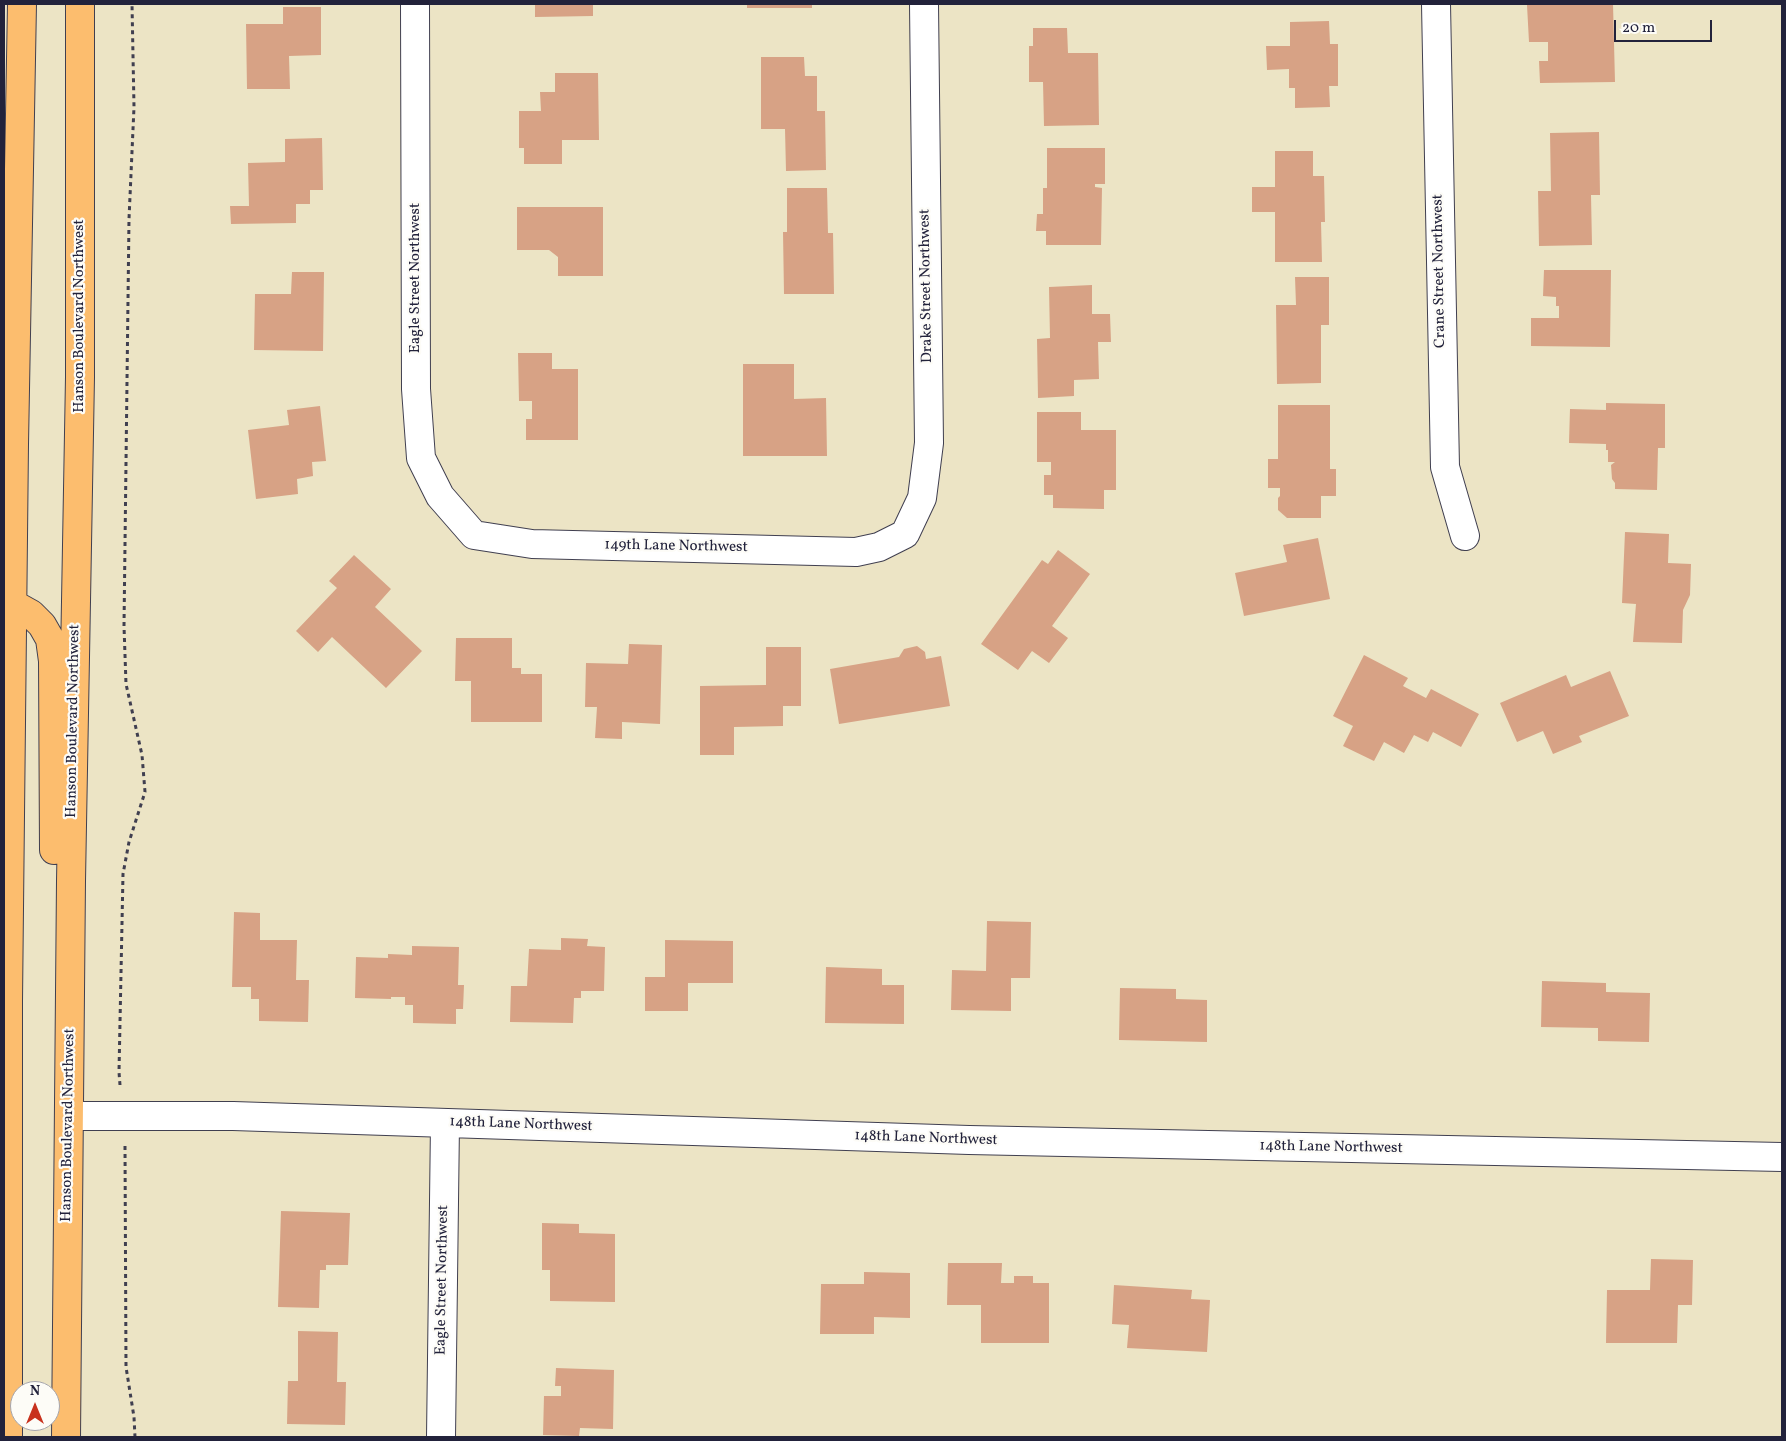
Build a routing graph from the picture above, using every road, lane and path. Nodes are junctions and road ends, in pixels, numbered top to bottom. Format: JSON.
{"nodes":[{"id":1,"x":22,"y":4,"type":"edge"},
{"id":2,"x":80,"y":4,"type":"edge"},
{"id":3,"x":132,"y":4,"type":"edge"},
{"id":4,"x":415,"y":4,"type":"edge"},
{"id":5,"x":924,"y":4,"type":"edge"},
{"id":6,"x":1436,"y":4,"type":"edge"},
{"id":7,"x":474,"y":534,"type":"joint"},
{"id":8,"x":1465,"y":536,"type":"dead end"},
{"id":9,"x":878,"y":546,"type":"joint"},
{"id":10,"x":8,"y":604,"type":"edge"},
{"id":11,"x":69,"y":1070,"type":"junction"},
{"id":12,"x":119,"y":1072,"type":"dead end"},
{"id":13,"x":6,"y":1113,"type":"edge"},
{"id":14,"x":70,"y":1116,"type":"junction"},
{"id":15,"x":445,"y":1123,"type":"junction"},
{"id":16,"x":126,"y":1151,"type":"dead end"},
{"id":17,"x":1782,"y":1157,"type":"edge"},
{"id":18,"x":8,"y":1437,"type":"edge"},
{"id":19,"x":66,"y":1437,"type":"edge"},
{"id":20,"x":135,"y":1437,"type":"edge"},
{"id":21,"x":441,"y":1437,"type":"edge"}],
"edges":[{"from":1,"to":10,"type":"main road"},
{"from":2,"to":11,"type":"main road","name":"Hanson Boulevard Northwest"},
{"from":3,"to":12,"type":"path"},
{"from":4,"to":7,"type":"street","name":"Eagle Street Northwest"},
{"from":5,"to":9,"type":"street","name":"Drake Street Northwest"},
{"from":6,"to":8,"type":"street","name":"Crane Street Northwest"},
{"from":7,"to":9,"type":"street","name":"149th Lane Northwest"},
{"from":10,"to":11,"type":"main road"},
{"from":10,"to":13,"type":"main road"},
{"from":11,"to":14,"type":"main road","name":"Hanson Boulevard Northwest"},
{"from":13,"to":18,"type":"main road"},
{"from":14,"to":15,"type":"street","name":"148th Lane Northwest"},
{"from":14,"to":19,"type":"main road","name":"Hanson Boulevard Northwest"},
{"from":15,"to":17,"type":"street","name":"148th Lane Northwest"},
{"from":15,"to":21,"type":"street","name":"Eagle Street Northwest"},
{"from":16,"to":20,"type":"path"}]}
